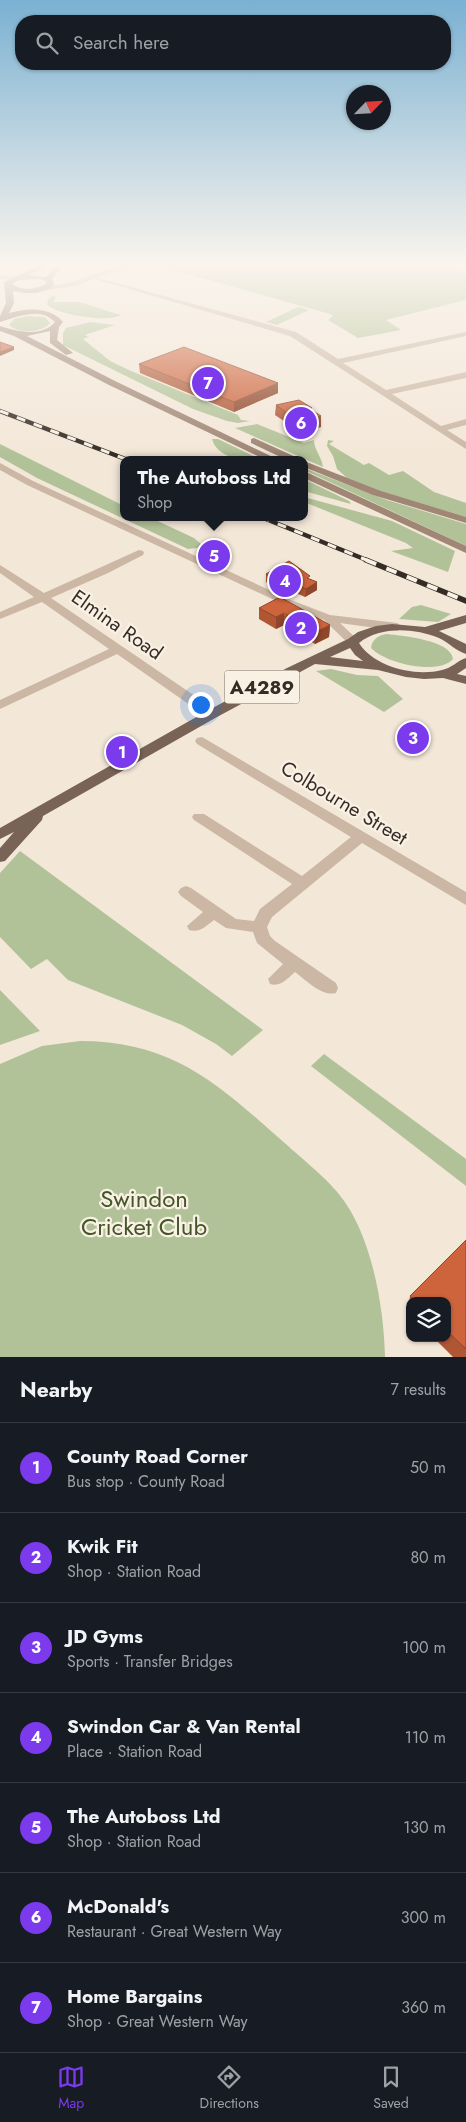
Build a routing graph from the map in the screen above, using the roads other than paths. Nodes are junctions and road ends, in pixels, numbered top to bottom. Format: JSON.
{"nodes":[{"id":1,"x":50,"y":328,"type":"edge"},
{"id":2,"x":55,"y":328,"type":"edge"},
{"id":3,"x":272,"y":328,"type":"edge"},
{"id":4,"x":5,"y":331,"type":"edge"},
{"id":5,"x":466,"y":334,"type":"edge"},
{"id":6,"x":337,"y":362,"type":"junction"},
{"id":7,"x":466,"y":375,"type":"edge"},
{"id":8,"x":385,"y":393,"type":"junction"},
{"id":9,"x":466,"y":422,"type":"edge"},
{"id":10,"x":440,"y":429,"type":"junction"},
{"id":11,"x":466,"y":446,"type":"edge"},
{"id":12,"x":266,"y":456,"type":"edge"},
{"id":13,"x":287,"y":456,"type":"edge"},
{"id":14,"x":308,"y":466,"type":"edge"},
{"id":15,"x":1,"y":467,"type":"edge"},
{"id":16,"x":308,"y":476,"type":"edge"},
{"id":17,"x":466,"y":520,"type":"edge"},
{"id":18,"x":149,"y":548,"type":"junction"},
{"id":19,"x":466,"y":550,"type":"edge"},
{"id":20,"x":0,"y":568,"type":"edge"},
{"id":21,"x":43,"y":598,"type":"junction"},
{"id":22,"x":0,"y":616,"type":"edge"},
{"id":23,"x":328,"y":618,"type":"junction"},
{"id":24,"x":466,"y":619,"type":"edge"},
{"id":25,"x":400,"y":628,"type":"junction"},
{"id":26,"x":423,"y":631,"type":"junction"},
{"id":27,"x":353,"y":641,"type":"junction"},
{"id":28,"x":118,"y":649,"type":"junction"},
{"id":29,"x":466,"y":650,"type":"edge"},
{"id":30,"x":313,"y":662,"type":"junction"},
{"id":31,"x":466,"y":662,"type":"edge"},
{"id":32,"x":389,"y":669,"type":"junction"},
{"id":33,"x":445,"y":675,"type":"junction"},
{"id":34,"x":466,"y":680,"type":"edge"},
{"id":35,"x":0,"y":705,"type":"edge"},
{"id":36,"x":212,"y":714,"type":"junction"},
{"id":37,"x":202,"y":741,"type":"dead end"},
{"id":38,"x":42,"y":812,"type":"junction"},
{"id":39,"x":199,"y":817,"type":"dead end"},
{"id":40,"x":0,"y":834,"type":"edge"},
{"id":41,"x":361,"y":836,"type":"junction"},
{"id":42,"x":0,"y":857,"type":"edge"},
{"id":43,"x":302,"y":883,"type":"junction"},
{"id":44,"x":186,"y":892,"type":"dead end"},
{"id":45,"x":466,"y":900,"type":"edge"},
{"id":46,"x":213,"y":912,"type":"junction"},
{"id":47,"x":195,"y":926,"type":"dead end"},
{"id":48,"x":258,"y":927,"type":"junction"},
{"id":49,"x":295,"y":963,"type":"junction"},
{"id":50,"x":276,"y":979,"type":"dead end"},
{"id":51,"x":330,"y":988,"type":"dead end"}],
"edges":[{"from":1,"to":4,"type":"main road"},
{"from":2,"to":13,"type":"main road"},
{"from":3,"to":6,"type":"street"},
{"from":4,"to":12,"type":"main road"},
{"from":5,"to":6,"type":"street"},
{"from":6,"to":8,"type":"street"},
{"from":7,"to":8,"type":"street"},
{"from":8,"to":10,"type":"street"},
{"from":9,"to":10,"type":"street"},
{"from":10,"to":11,"type":"street"},
{"from":14,"to":17,"type":"main road"},
{"from":15,"to":18,"type":"street"},
{"from":16,"to":19,"type":"main road"},
{"from":18,"to":21,"type":"street"},
{"from":18,"to":23,"type":"street"},
{"from":20,"to":21,"type":"street","name":"Elmina Road"},
{"from":21,"to":22,"type":"street"},
{"from":21,"to":28,"type":"street","name":"Elmina Road"},
{"from":23,"to":25,"type":"street"},
{"from":23,"to":27,"type":"street"},
{"from":24,"to":26,"type":"main road"},
{"from":25,"to":26,"type":"main road"},
{"from":25,"to":27,"type":"main road"},
{"from":26,"to":29,"type":"main road"},
{"from":27,"to":30,"type":"main road","number":"A4289"},
{"from":27,"to":32,"type":"main road"},
{"from":28,"to":35,"type":"street"},
{"from":28,"to":36,"type":"street","name":"Elmina Road"},
{"from":30,"to":32,"type":"main road","number":"A4289"},
{"from":30,"to":36,"type":"main road","number":"A4289"},
{"from":31,"to":33,"type":"main road"},
{"from":32,"to":33,"type":"main road"},
{"from":33,"to":34,"type":"main road"},
{"from":36,"to":38,"type":"main road","number":"A4289"},
{"from":37,"to":41,"type":"street","name":"Colbourne Street"},
{"from":38,"to":40,"type":"main road","number":"A4289"},
{"from":38,"to":42,"type":"main road"},
{"from":39,"to":43,"type":"street"},
{"from":41,"to":43,"type":"street"},
{"from":41,"to":45,"type":"street","name":"Colbourne Street"},
{"from":43,"to":48,"type":"street"},
{"from":44,"to":46,"type":"street"},
{"from":46,"to":47,"type":"street"},
{"from":46,"to":48,"type":"street"},
{"from":48,"to":49,"type":"street"},
{"from":49,"to":50,"type":"street"},
{"from":49,"to":51,"type":"street"}]}
